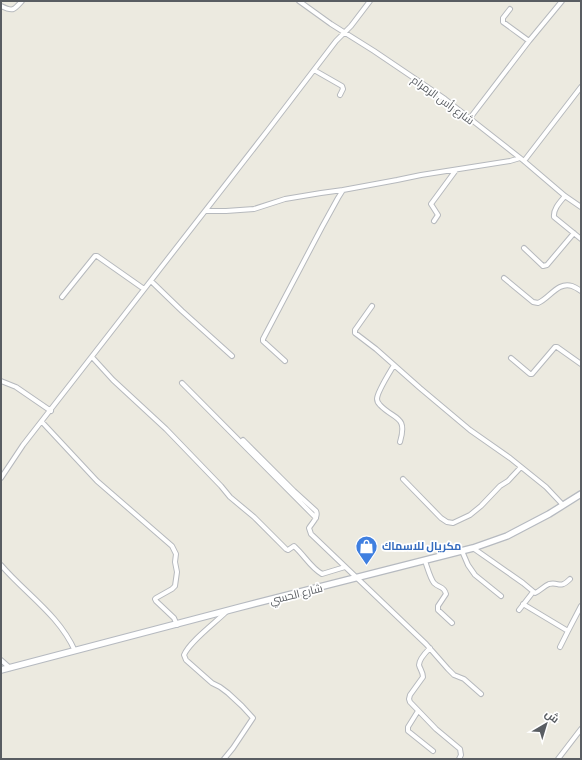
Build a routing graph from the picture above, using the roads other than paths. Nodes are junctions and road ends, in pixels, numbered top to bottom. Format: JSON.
{"nodes":[{"id":1,"x":22,"y":1,"type":"edge"},
{"id":2,"x":299,"y":1,"type":"edge"},
{"id":3,"x":370,"y":1,"type":"edge"},
{"id":4,"x":562,"y":1,"type":"edge"},
{"id":5,"x":1,"y":6,"type":"edge"},
{"id":6,"x":510,"y":9,"type":"dead end"},
{"id":7,"x":344,"y":32,"type":"junction"},
{"id":8,"x":529,"y":42,"type":"junction"},
{"id":9,"x":314,"y":70,"type":"junction"},
{"id":10,"x":581,"y":88,"type":"edge"},
{"id":11,"x":340,"y":95,"type":"dead end"},
{"id":12,"x":470,"y":118,"type":"junction"},
{"id":13,"x":522,"y":160,"type":"junction"},
{"id":14,"x":456,"y":170,"type":"junction"},
{"id":15,"x":343,"y":190,"type":"junction"},
{"id":16,"x":565,"y":196,"type":"junction"},
{"id":17,"x":581,"y":207,"type":"edge"},
{"id":18,"x":206,"y":211,"type":"junction"},
{"id":19,"x":434,"y":221,"type":"dead end"},
{"id":20,"x":574,"y":233,"type":"junction"},
{"id":21,"x":581,"y":239,"type":"edge"},
{"id":22,"x":524,"y":248,"type":"dead end"},
{"id":23,"x":504,"y":278,"type":"dead end"},
{"id":24,"x":150,"y":281,"type":"junction"},
{"id":25,"x":144,"y":289,"type":"junction"},
{"id":26,"x":581,"y":291,"type":"edge"},
{"id":27,"x":62,"y":297,"type":"dead end"},
{"id":28,"x":372,"y":306,"type":"dead end"},
{"id":29,"x":232,"y":356,"type":"dead end"},
{"id":30,"x":92,"y":357,"type":"junction"},
{"id":31,"x":512,"y":358,"type":"dead end"},
{"id":32,"x":285,"y":361,"type":"dead end"},
{"id":33,"x":581,"y":364,"type":"edge"},
{"id":34,"x":394,"y":366,"type":"junction"},
{"id":35,"x":1,"y":380,"type":"edge"},
{"id":36,"x":182,"y":383,"type":"dead end"},
{"id":37,"x":51,"y":410,"type":"junction"},
{"id":38,"x":42,"y":422,"type":"junction"},
{"id":39,"x":243,"y":440,"type":"dead end"},
{"id":40,"x":400,"y":442,"type":"dead end"},
{"id":41,"x":521,"y":467,"type":"junction"},
{"id":42,"x":1,"y":478,"type":"edge"},
{"id":43,"x":403,"y":479,"type":"dead end"},
{"id":44,"x":581,"y":494,"type":"edge"},
{"id":45,"x":563,"y":505,"type":"junction"},
{"id":46,"x":316,"y":518,"type":"junction"},
{"id":47,"x":473,"y":548,"type":"junction"},
{"id":48,"x":462,"y":551,"type":"junction"},
{"id":49,"x":425,"y":560,"type":"junction"},
{"id":50,"x":1,"y":565,"type":"edge"},
{"id":51,"x":345,"y":567,"type":"junction"},
{"id":52,"x":357,"y":578,"type":"junction"},
{"id":53,"x":570,"y":579,"type":"dead end"},
{"id":54,"x":533,"y":592,"type":"junction"},
{"id":55,"x":502,"y":596,"type":"dead end"},
{"id":56,"x":523,"y":604,"type":"junction"},
{"id":57,"x":581,"y":606,"type":"edge"},
{"id":58,"x":519,"y":610,"type":"dead end"},
{"id":59,"x":227,"y":611,"type":"junction"},
{"id":60,"x":452,"y":623,"type":"dead end"},
{"id":61,"x":177,"y":625,"type":"junction"},
{"id":62,"x":568,"y":631,"type":"junction"},
{"id":63,"x":560,"y":647,"type":"dead end"},
{"id":64,"x":430,"y":648,"type":"junction"},
{"id":65,"x":75,"y":651,"type":"junction"},
{"id":66,"x":1,"y":660,"type":"edge"},
{"id":67,"x":10,"y":668,"type":"junction"},
{"id":68,"x":1,"y":670,"type":"edge"},
{"id":69,"x":481,"y":694,"type":"dead end"},
{"id":70,"x":418,"y":711,"type":"junction"},
{"id":71,"x":581,"y":729,"type":"edge"},
{"id":72,"x":433,"y":750,"type":"dead end"},
{"id":73,"x":224,"y":759,"type":"edge"},
{"id":74,"x":458,"y":759,"type":"edge"},
{"id":75,"x":558,"y":759,"type":"edge"}],
"edges":[{"from":1,"to":5,"type":"street"},
{"from":2,"to":7,"type":"street","name":"شارع رأس الرمرام"},
{"from":3,"to":7,"type":"street"},
{"from":4,"to":8,"type":"street"},
{"from":6,"to":8,"type":"street"},
{"from":7,"to":9,"type":"street"},
{"from":7,"to":12,"type":"street","name":"شارع رأس الرمرام"},
{"from":8,"to":12,"type":"street"},
{"from":9,"to":11,"type":"street"},
{"from":9,"to":18,"type":"street"},
{"from":10,"to":13,"type":"street"},
{"from":12,"to":13,"type":"street","name":"شارع رأس الرمرام"},
{"from":13,"to":14,"type":"street"},
{"from":13,"to":16,"type":"street","name":"شارع رأس الرمرام"},
{"from":14,"to":15,"type":"street"},
{"from":14,"to":19,"type":"street"},
{"from":15,"to":18,"type":"street"},
{"from":15,"to":32,"type":"street"},
{"from":16,"to":17,"type":"street","name":"شارع رأس الرمرام"},
{"from":16,"to":20,"type":"street"},
{"from":18,"to":24,"type":"street"},
{"from":20,"to":21,"type":"street"},
{"from":20,"to":22,"type":"street"},
{"from":23,"to":26,"type":"street"},
{"from":24,"to":25,"type":"street"},
{"from":24,"to":29,"type":"street"},
{"from":25,"to":27,"type":"street"},
{"from":25,"to":30,"type":"street"},
{"from":28,"to":34,"type":"street"},
{"from":30,"to":37,"type":"street"},
{"from":30,"to":51,"type":"street"},
{"from":31,"to":33,"type":"street"},
{"from":34,"to":40,"type":"street"},
{"from":34,"to":41,"type":"street"},
{"from":35,"to":37,"type":"street"},
{"from":36,"to":46,"type":"street"},
{"from":37,"to":38,"type":"street"},
{"from":38,"to":42,"type":"street"},
{"from":38,"to":61,"type":"street"},
{"from":39,"to":46,"type":"street"},
{"from":41,"to":43,"type":"street"},
{"from":41,"to":45,"type":"street"},
{"from":44,"to":45,"type":"street","name":"شارع الحسي"},
{"from":45,"to":47,"type":"street","name":"شارع الحسي"},
{"from":46,"to":51,"type":"street"},
{"from":47,"to":48,"type":"street","name":"شارع الحسي"},
{"from":47,"to":54,"type":"street"},
{"from":48,"to":49,"type":"street","name":"شارع الحسي"},
{"from":48,"to":55,"type":"street"},
{"from":49,"to":52,"type":"street","name":"شارع الحسي"},
{"from":49,"to":60,"type":"street"},
{"from":50,"to":65,"type":"street"},
{"from":51,"to":52,"type":"street"},
{"from":52,"to":59,"type":"street","name":"شارع الحسي"},
{"from":52,"to":64,"type":"street"},
{"from":53,"to":54,"type":"street"},
{"from":54,"to":56,"type":"street"},
{"from":56,"to":58,"type":"street"},
{"from":56,"to":62,"type":"street"},
{"from":57,"to":62,"type":"street"},
{"from":59,"to":61,"type":"street","name":"شارع الحسي"},
{"from":59,"to":73,"type":"street"},
{"from":61,"to":65,"type":"street","name":"شارع الحسي"},
{"from":62,"to":63,"type":"street"},
{"from":64,"to":69,"type":"street"},
{"from":64,"to":70,"type":"street"},
{"from":65,"to":67,"type":"street","name":"شارع الحسي"},
{"from":66,"to":67,"type":"street"},
{"from":67,"to":68,"type":"street","name":"شارع الحسي"},
{"from":70,"to":72,"type":"street"},
{"from":70,"to":74,"type":"street"},
{"from":71,"to":75,"type":"street"}]}
